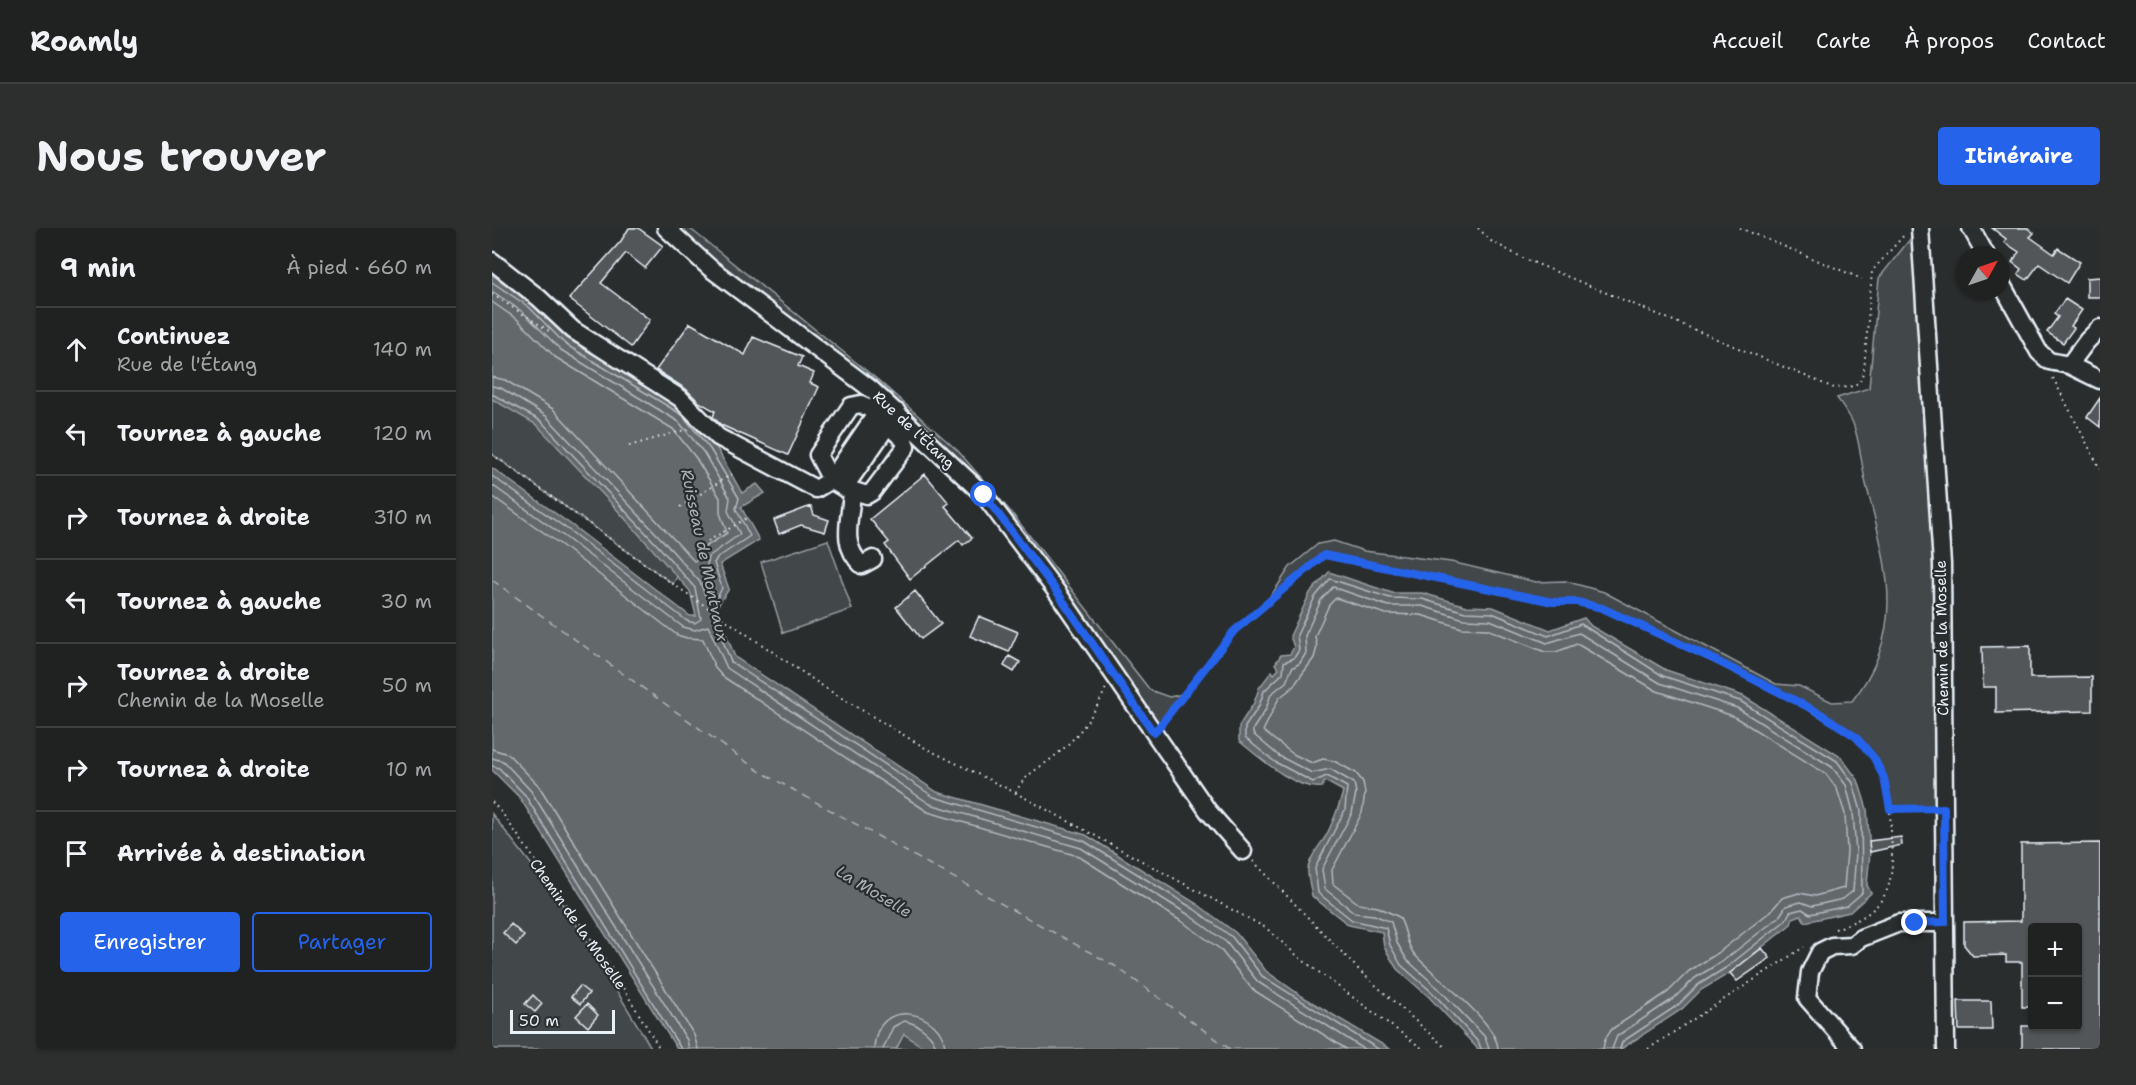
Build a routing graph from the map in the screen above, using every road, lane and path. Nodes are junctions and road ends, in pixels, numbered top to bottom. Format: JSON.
{"nodes":[{"id":1,"x":666,"y":228,"type":"edge"},
{"id":2,"x":1478,"y":228,"type":"edge"},
{"id":3,"x":1740,"y":228,"type":"edge"},
{"id":4,"x":1971,"y":228,"type":"edge"},
{"id":5,"x":1914,"y":229,"type":"edge"},
{"id":6,"x":1981,"y":246,"type":"edge"},
{"id":7,"x":492,"y":261,"type":"edge"},
{"id":8,"x":1862,"y":279,"type":"dead end"},
{"id":9,"x":2010,"y":299,"type":"edge"},
{"id":10,"x":2100,"y":328,"type":"edge"},
{"id":11,"x":2049,"y":361,"type":"junction"},
{"id":12,"x":2069,"y":365,"type":"junction"},
{"id":13,"x":2100,"y":380,"type":"edge"},
{"id":14,"x":887,"y":413,"type":"junction"},
{"id":15,"x":689,"y":428,"type":"dead end"},
{"id":16,"x":629,"y":446,"type":"dead end"},
{"id":17,"x":492,"y":454,"type":"edge"},
{"id":18,"x":2100,"y":469,"type":"edge"},
{"id":19,"x":732,"y":474,"type":"dead end"},
{"id":20,"x":842,"y":486,"type":"junction"},
{"id":21,"x":680,"y":507,"type":"dead end"},
{"id":22,"x":747,"y":518,"type":"dead end"},
{"id":23,"x":708,"y":541,"type":"dead end"},
{"id":24,"x":873,"y":559,"type":"dead end"},
{"id":25,"x":1112,"y":673,"type":"junction"},
{"id":26,"x":1154,"y":733,"type":"junction"},
{"id":27,"x":1016,"y":793,"type":"junction"},
{"id":28,"x":492,"y":802,"type":"edge"},
{"id":29,"x":1944,"y":808,"type":"junction"},
{"id":30,"x":1890,"y":809,"type":"junction"},
{"id":31,"x":1243,"y":851,"type":"joint"},
{"id":32,"x":1945,"y":922,"type":"junction"},
{"id":33,"x":1833,"y":930,"type":"dead end"},
{"id":34,"x":1806,"y":946,"type":"dead end"},
{"id":35,"x":660,"y":1049,"type":"edge"},
{"id":36,"x":1423,"y":1049,"type":"edge"},
{"id":37,"x":1446,"y":1049,"type":"edge"},
{"id":38,"x":1648,"y":1049,"type":"edge"},
{"id":39,"x":1852,"y":1049,"type":"edge"},
{"id":40,"x":1946,"y":1049,"type":"edge"}],
"edges":[{"from":1,"to":14,"type":"street","name":"Rue de l'Étang"},
{"from":2,"to":5,"type":"path"},
{"from":3,"to":8,"type":"path"},
{"from":4,"to":6,"type":"street"},
{"from":5,"to":29,"type":"street","name":"Chemin de la Moselle"},
{"from":7,"to":20,"type":"street"},
{"from":9,"to":11,"type":"street"},
{"from":10,"to":12,"type":"street"},
{"from":11,"to":12,"type":"street"},
{"from":11,"to":18,"type":"path"},
{"from":12,"to":13,"type":"street"},
{"from":14,"to":20,"type":"street"},
{"from":14,"to":20,"type":"street"},
{"from":14,"to":20,"type":"street"},
{"from":14,"to":25,"type":"street","name":"Rue de l'Étang"},
{"from":15,"to":16,"type":"path"},
{"from":17,"to":27,"type":"path"},
{"from":19,"to":21,"type":"path"},
{"from":20,"to":24,"type":"street"},
{"from":22,"to":23,"type":"path"},
{"from":25,"to":26,"type":"street","name":"Rue de l'Étang"},
{"from":25,"to":27,"type":"path"},
{"from":26,"to":30,"type":"path"},
{"from":26,"to":31,"type":"street","name":"Rue de l'Étang"},
{"from":27,"to":36,"type":"path"},
{"from":28,"to":35,"type":"path","name":"Chemin de la Moselle"},
{"from":29,"to":30,"type":"path"},
{"from":29,"to":32,"type":"street","name":"Chemin de la Moselle"},
{"from":30,"to":33,"type":"path"},
{"from":31,"to":37,"type":"path"},
{"from":32,"to":39,"type":"street"},
{"from":32,"to":40,"type":"street","name":"Chemin de la Moselle"},
{"from":34,"to":38,"type":"path"}]}
